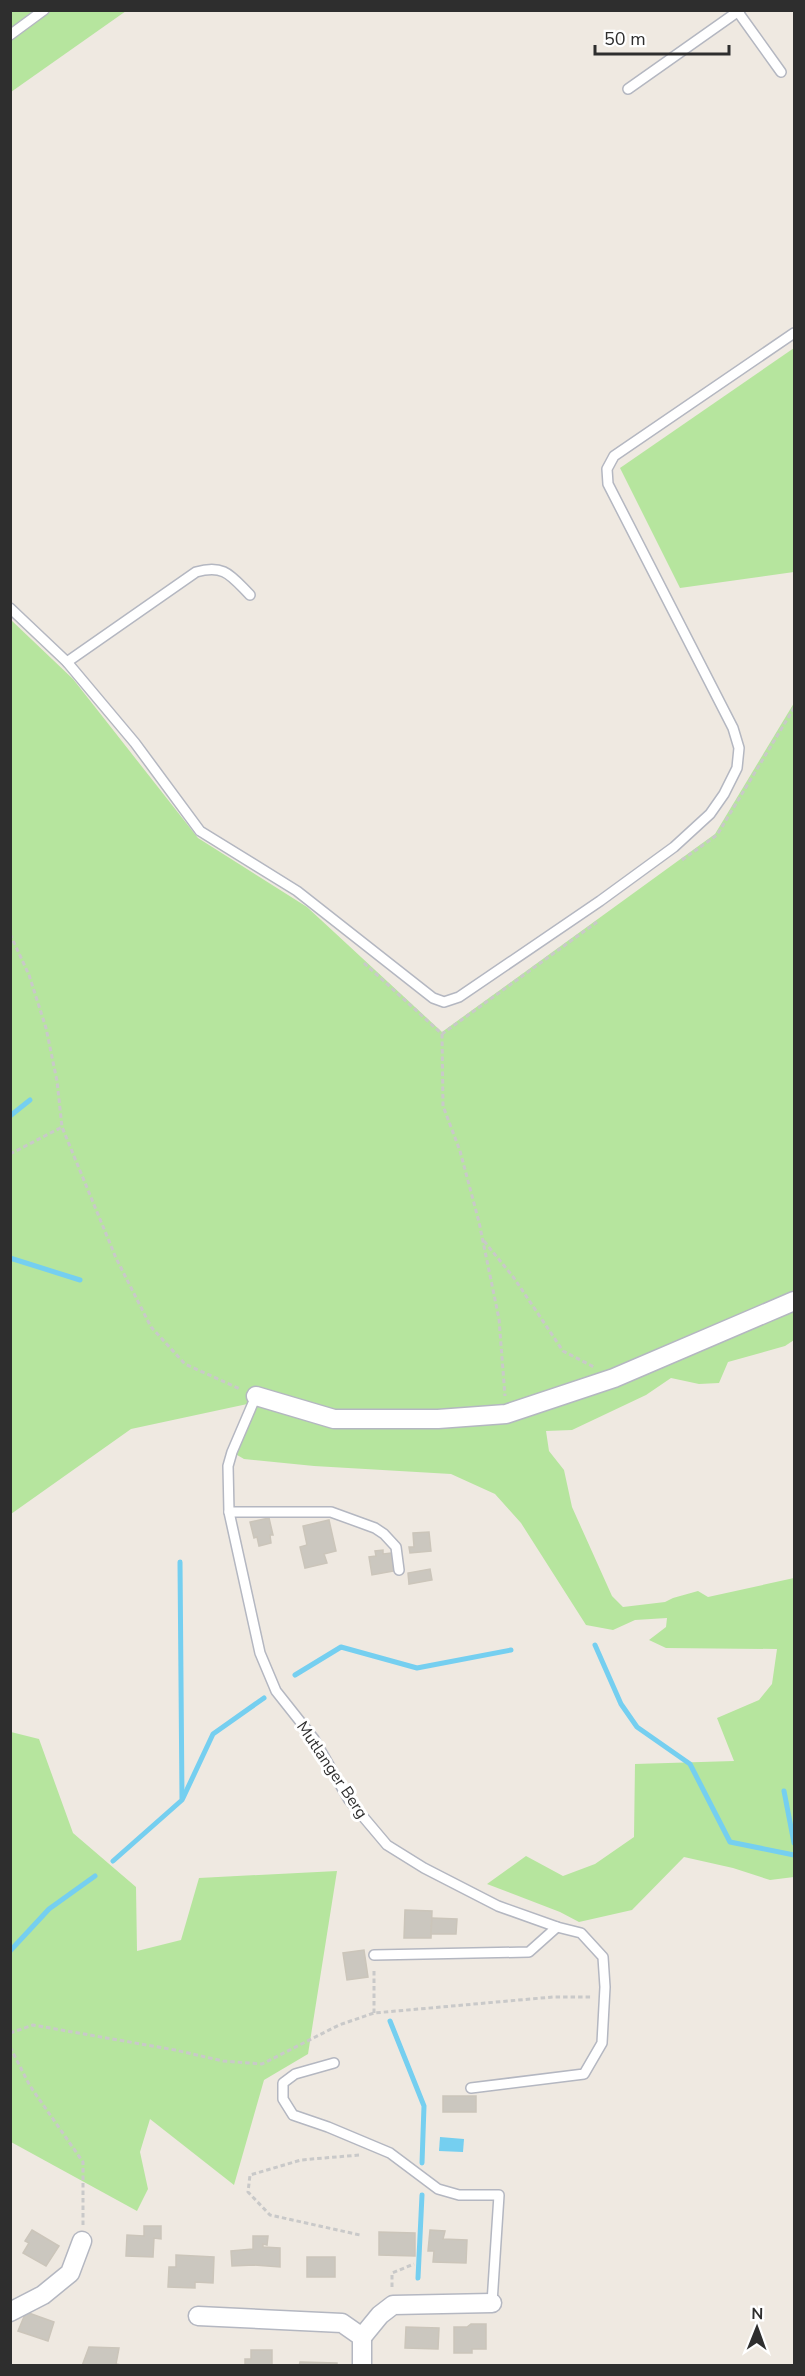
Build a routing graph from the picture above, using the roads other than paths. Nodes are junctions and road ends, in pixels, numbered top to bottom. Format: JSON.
{"nodes":[{"id":1,"x":44,"y":10,"type":"edge"},
{"id":2,"x":739,"y":11,"type":"edge"},
{"id":3,"x":10,"y":35,"type":"edge"},
{"id":4,"x":781,"y":72,"type":"dead end"},
{"id":5,"x":628,"y":89,"type":"dead end"},
{"id":6,"x":795,"y":333,"type":"edge"},
{"id":7,"x":250,"y":595,"type":"dead end"},
{"id":8,"x":10,"y":608,"type":"edge"},
{"id":9,"x":67,"y":662,"type":"junction"},
{"id":10,"x":795,"y":1301,"type":"edge"},
{"id":11,"x":256,"y":1396,"type":"joint"},
{"id":12,"x":229,"y":1512,"type":"junction"},
{"id":13,"x":399,"y":1570,"type":"dead end"},
{"id":14,"x":557,"y":1927,"type":"junction"},
{"id":15,"x":374,"y":1955,"type":"road end"},
{"id":16,"x":334,"y":2063,"type":"dead end"},
{"id":17,"x":471,"y":2088,"type":"dead end"},
{"id":18,"x":82,"y":2241,"type":"road end"},
{"id":19,"x":492,"y":2303,"type":"joint"},
{"id":20,"x":10,"y":2312,"type":"edge"},
{"id":21,"x":198,"y":2316,"type":"dead end"},
{"id":22,"x":362,"y":2337,"type":"junction"},
{"id":23,"x":362,"y":2366,"type":"edge"}],
"edges":[{"from":1,"to":3,"type":"lane"},
{"from":2,"to":4,"type":"lane"},
{"from":2,"to":5,"type":"lane"},
{"from":6,"to":9,"type":"lane"},
{"from":7,"to":9,"type":"lane"},
{"from":8,"to":9,"type":"lane"},
{"from":10,"to":11,"type":"street"},
{"from":11,"to":12,"type":"lane","name":"Mutlanger Berg"},
{"from":12,"to":13,"type":"lane"},
{"from":12,"to":14,"type":"lane","name":"Mutlanger Berg"},
{"from":14,"to":15,"type":"lane"},
{"from":14,"to":17,"type":"lane","name":"Mutlanger Berg"},
{"from":16,"to":19,"type":"lane"},
{"from":18,"to":20,"type":"street"},
{"from":19,"to":22,"type":"street"},
{"from":21,"to":22,"type":"street"},
{"from":22,"to":23,"type":"street"}]}
